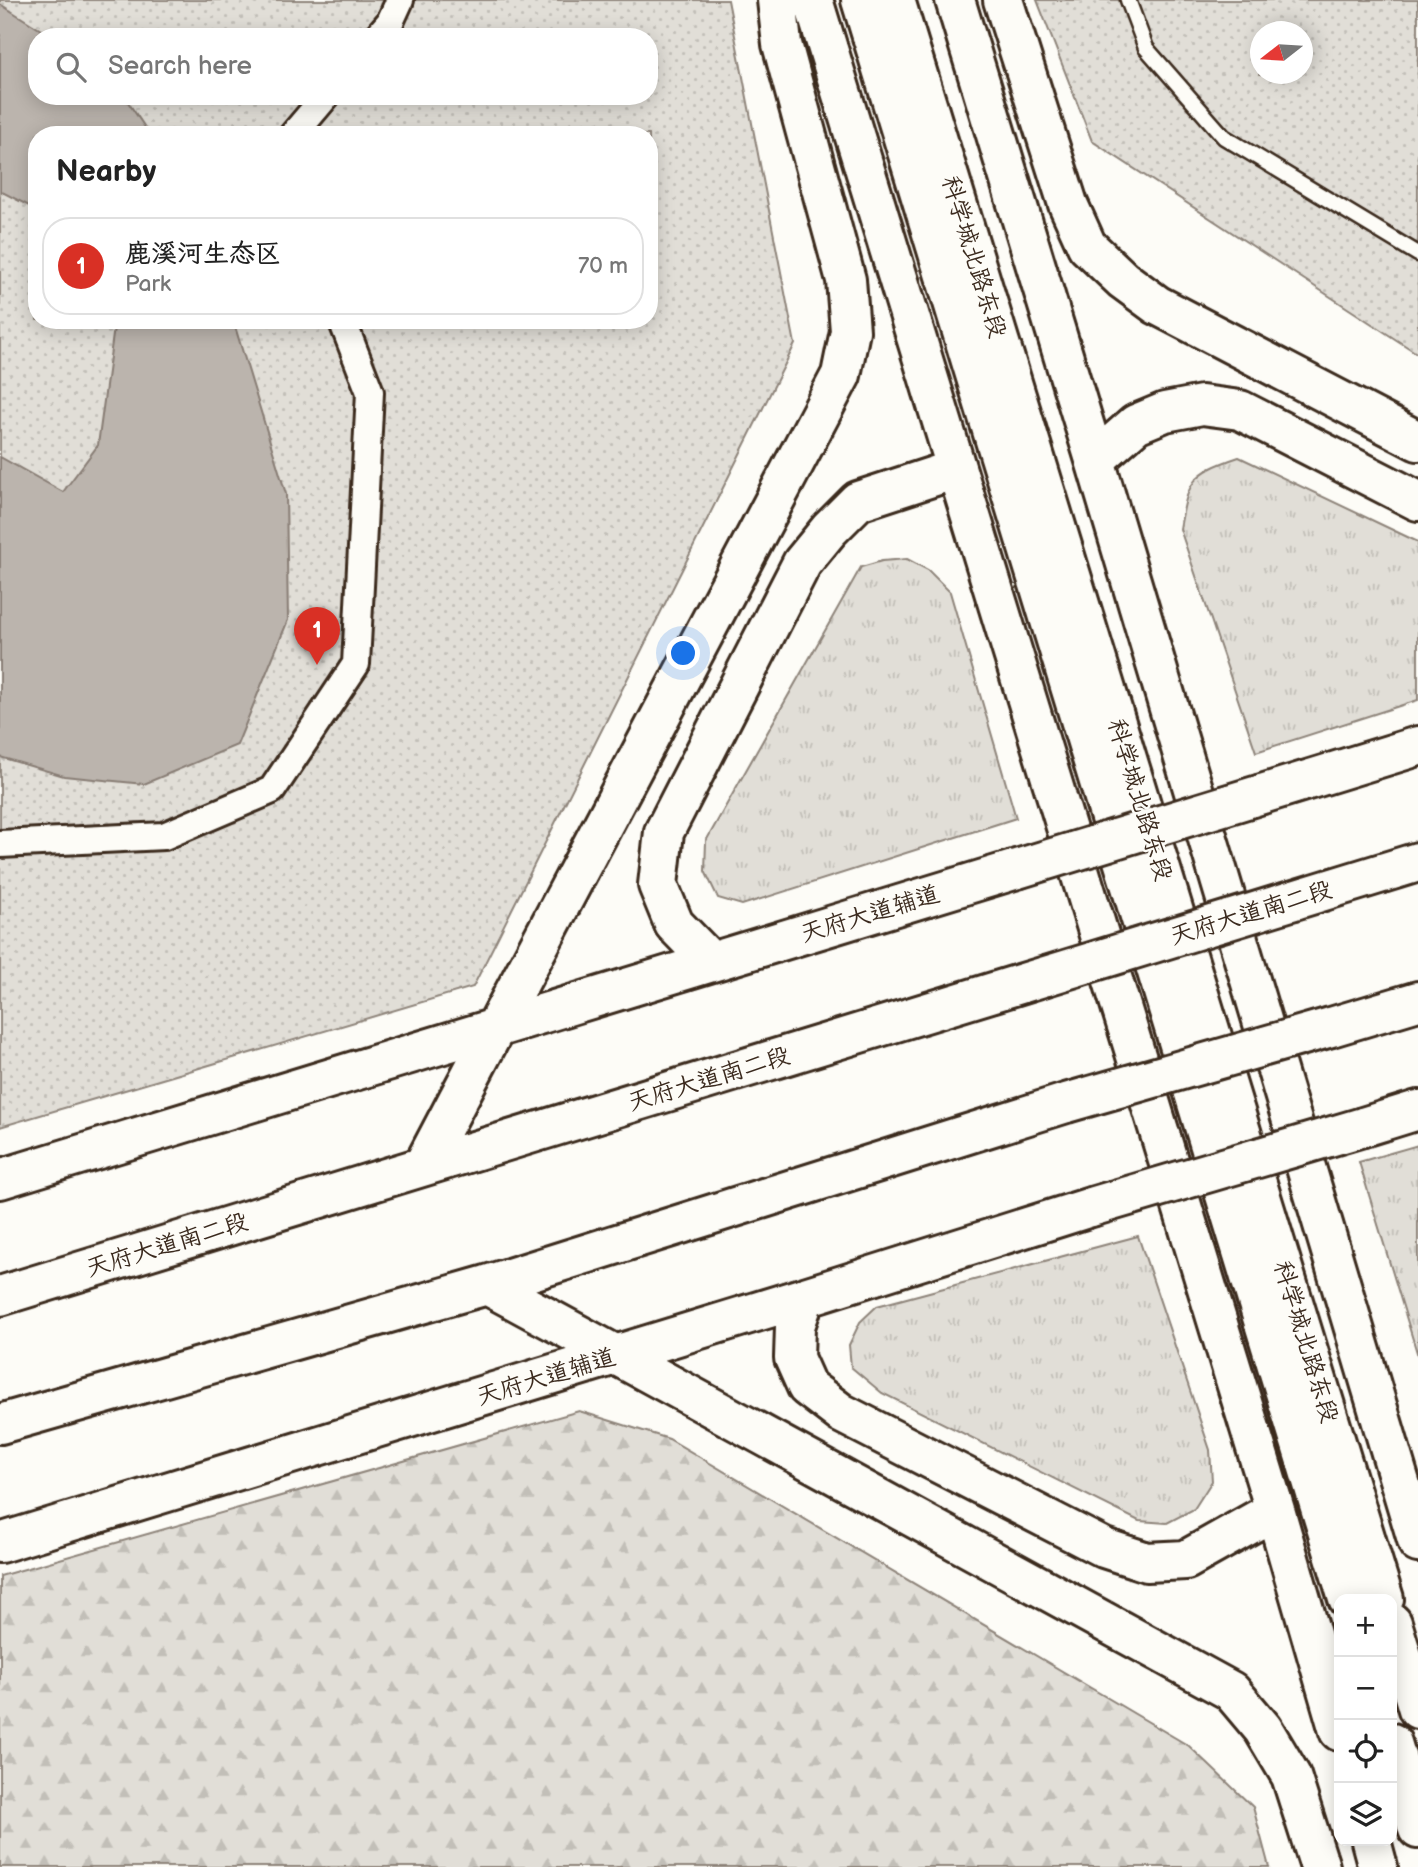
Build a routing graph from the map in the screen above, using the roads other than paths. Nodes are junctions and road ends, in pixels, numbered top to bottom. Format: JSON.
{"nodes":[{"id":1,"x":400,"y":0,"type":"edge"},
{"id":2,"x":777,"y":0,"type":"edge"},
{"id":3,"x":813,"y":0,"type":"edge"},
{"id":4,"x":861,"y":0,"type":"edge"},
{"id":5,"x":895,"y":0,"type":"edge"},
{"id":6,"x":955,"y":0,"type":"edge"},
{"id":7,"x":1003,"y":0,"type":"edge"},
{"id":8,"x":1128,"y":0,"type":"edge"},
{"id":9,"x":385,"y":28,"type":"edge"},
{"id":10,"x":318,"y":105,"type":"edge"},
{"id":11,"x":301,"y":126,"type":"edge"},
{"id":12,"x":1418,"y":254,"type":"edge"},
{"id":13,"x":346,"y":329,"type":"edge"},
{"id":14,"x":1418,"y":441,"type":"edge"},
{"id":15,"x":1095,"y":460,"type":"junction"},
{"id":16,"x":956,"y":469,"type":"junction"},
{"id":17,"x":1418,"y":501,"type":"edge"},
{"id":18,"x":1418,"y":746,"type":"edge"},
{"id":19,"x":0,"y":844,"type":"edge"},
{"id":20,"x":1418,"y":862,"type":"edge"},
{"id":21,"x":711,"y":962,"type":"junction"},
{"id":22,"x":1418,"y":1000,"type":"edge"},
{"id":23,"x":496,"y":1027,"type":"junction"},
{"id":24,"x":1418,"y":1110,"type":"edge"},
{"id":25,"x":423,"y":1166,"type":"junction"},
{"id":26,"x":0,"y":1179,"type":"edge"},
{"id":27,"x":487,"y":1285,"type":"junction"},
{"id":28,"x":0,"y":1296,"type":"edge"},
{"id":29,"x":806,"y":1297,"type":"junction"},
{"id":30,"x":616,"y":1355,"type":"junction"},
{"id":31,"x":0,"y":1424,"type":"edge"},
{"id":32,"x":1275,"y":1510,"type":"junction"},
{"id":33,"x":0,"y":1543,"type":"edge"},
{"id":34,"x":1418,"y":1543,"type":"edge"},
{"id":35,"x":1346,"y":1594,"type":"edge"},
{"id":36,"x":1382,"y":1594,"type":"edge"},
{"id":37,"x":1397,"y":1640,"type":"edge"},
{"id":38,"x":1418,"y":1709,"type":"edge"},
{"id":39,"x":1336,"y":1720,"type":"edge"},
{"id":40,"x":1397,"y":1760,"type":"edge"},
{"id":41,"x":1418,"y":1829,"type":"edge"},
{"id":42,"x":1372,"y":1846,"type":"edge"},
{"id":43,"x":1320,"y":1867,"type":"edge"},
{"id":44,"x":1378,"y":1867,"type":"edge"}],
"edges":[{"from":1,"to":9,"type":"street"},
{"from":2,"to":23,"type":"main road"},
{"from":3,"to":16,"type":"main road"},
{"from":4,"to":35,"type":"main road","name":"科学城北路东段"},
{"from":5,"to":36,"type":"main road","name":"科学城北路东段"},
{"from":6,"to":15,"type":"main road"},
{"from":7,"to":14,"type":"main road"},
{"from":8,"to":12,"type":"lane"},
{"from":10,"to":11,"type":"street"},
{"from":13,"to":19,"type":"street"},
{"from":15,"to":17,"type":"main road"},
{"from":15,"to":34,"type":"main road"},
{"from":16,"to":21,"type":"main road"},
{"from":16,"to":32,"type":"main road"},
{"from":18,"to":21,"type":"main road","name":"天府大道辅道","bridge":true},
{"from":20,"to":25,"type":"main road","name":"天府大道南二段","bridge":true},
{"from":21,"to":23,"type":"main road","name":"天府大道辅道"},
{"from":22,"to":27,"type":"main road","bridge":true},
{"from":23,"to":25,"type":"main road"},
{"from":23,"to":26,"type":"main road","name":"天府大道辅道"},
{"from":24,"to":29,"type":"main road","name":"天府大道辅道","bridge":true},
{"from":25,"to":28,"type":"main road","name":"天府大道南二段"},
{"from":27,"to":30,"type":"main road"},
{"from":27,"to":31,"type":"main road"},
{"from":29,"to":30,"type":"main road","name":"天府大道辅道"},
{"from":29,"to":32,"type":"main road"},
{"from":30,"to":33,"type":"main road","name":"天府大道辅道"},
{"from":30,"to":43,"type":"main road"},
{"from":32,"to":39,"type":"main road"},
{"from":37,"to":38,"type":"main road"},
{"from":40,"to":41,"type":"main road"},
{"from":42,"to":44,"type":"main road"}]}
